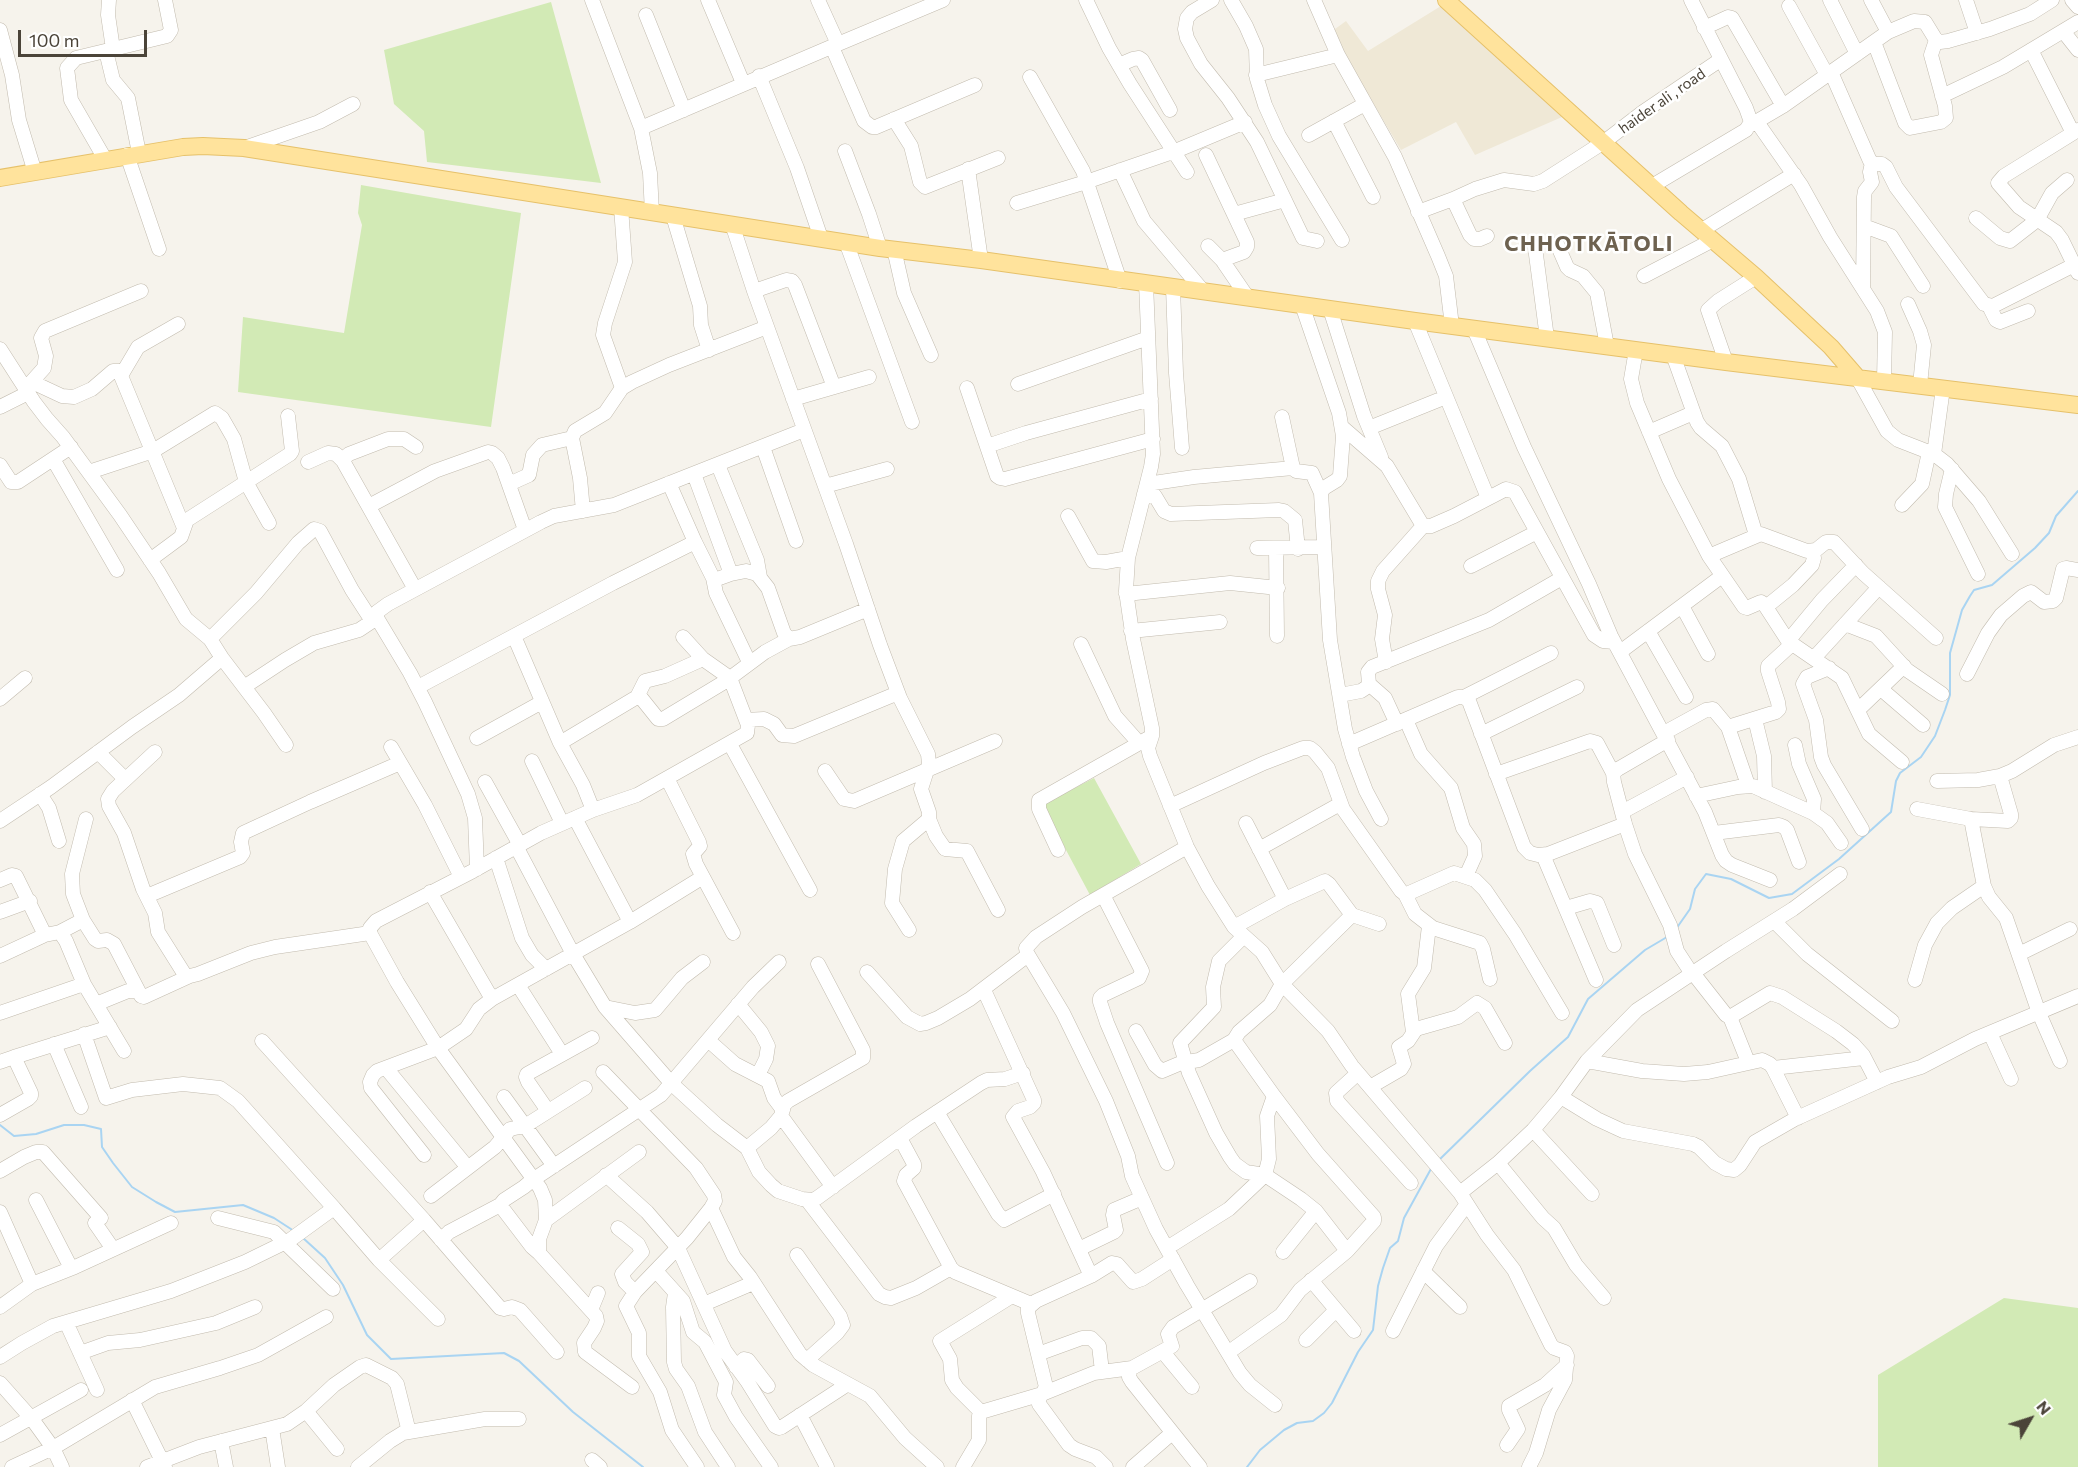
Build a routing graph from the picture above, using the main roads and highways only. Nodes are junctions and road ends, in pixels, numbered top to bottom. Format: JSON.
{"nodes":[{"id":1,"x":1446,"y":0,"type":"edge"},
{"id":2,"x":0,"y":176,"type":"edge"},
{"id":3,"x":1857,"y":377,"type":"junction"},
{"id":4,"x":2078,"y":405,"type":"edge"}],
"edges":[{"from":1,"to":3,"type":"main road"},
{"from":2,"to":3,"type":"main road"},
{"from":3,"to":4,"type":"main road"}]}
